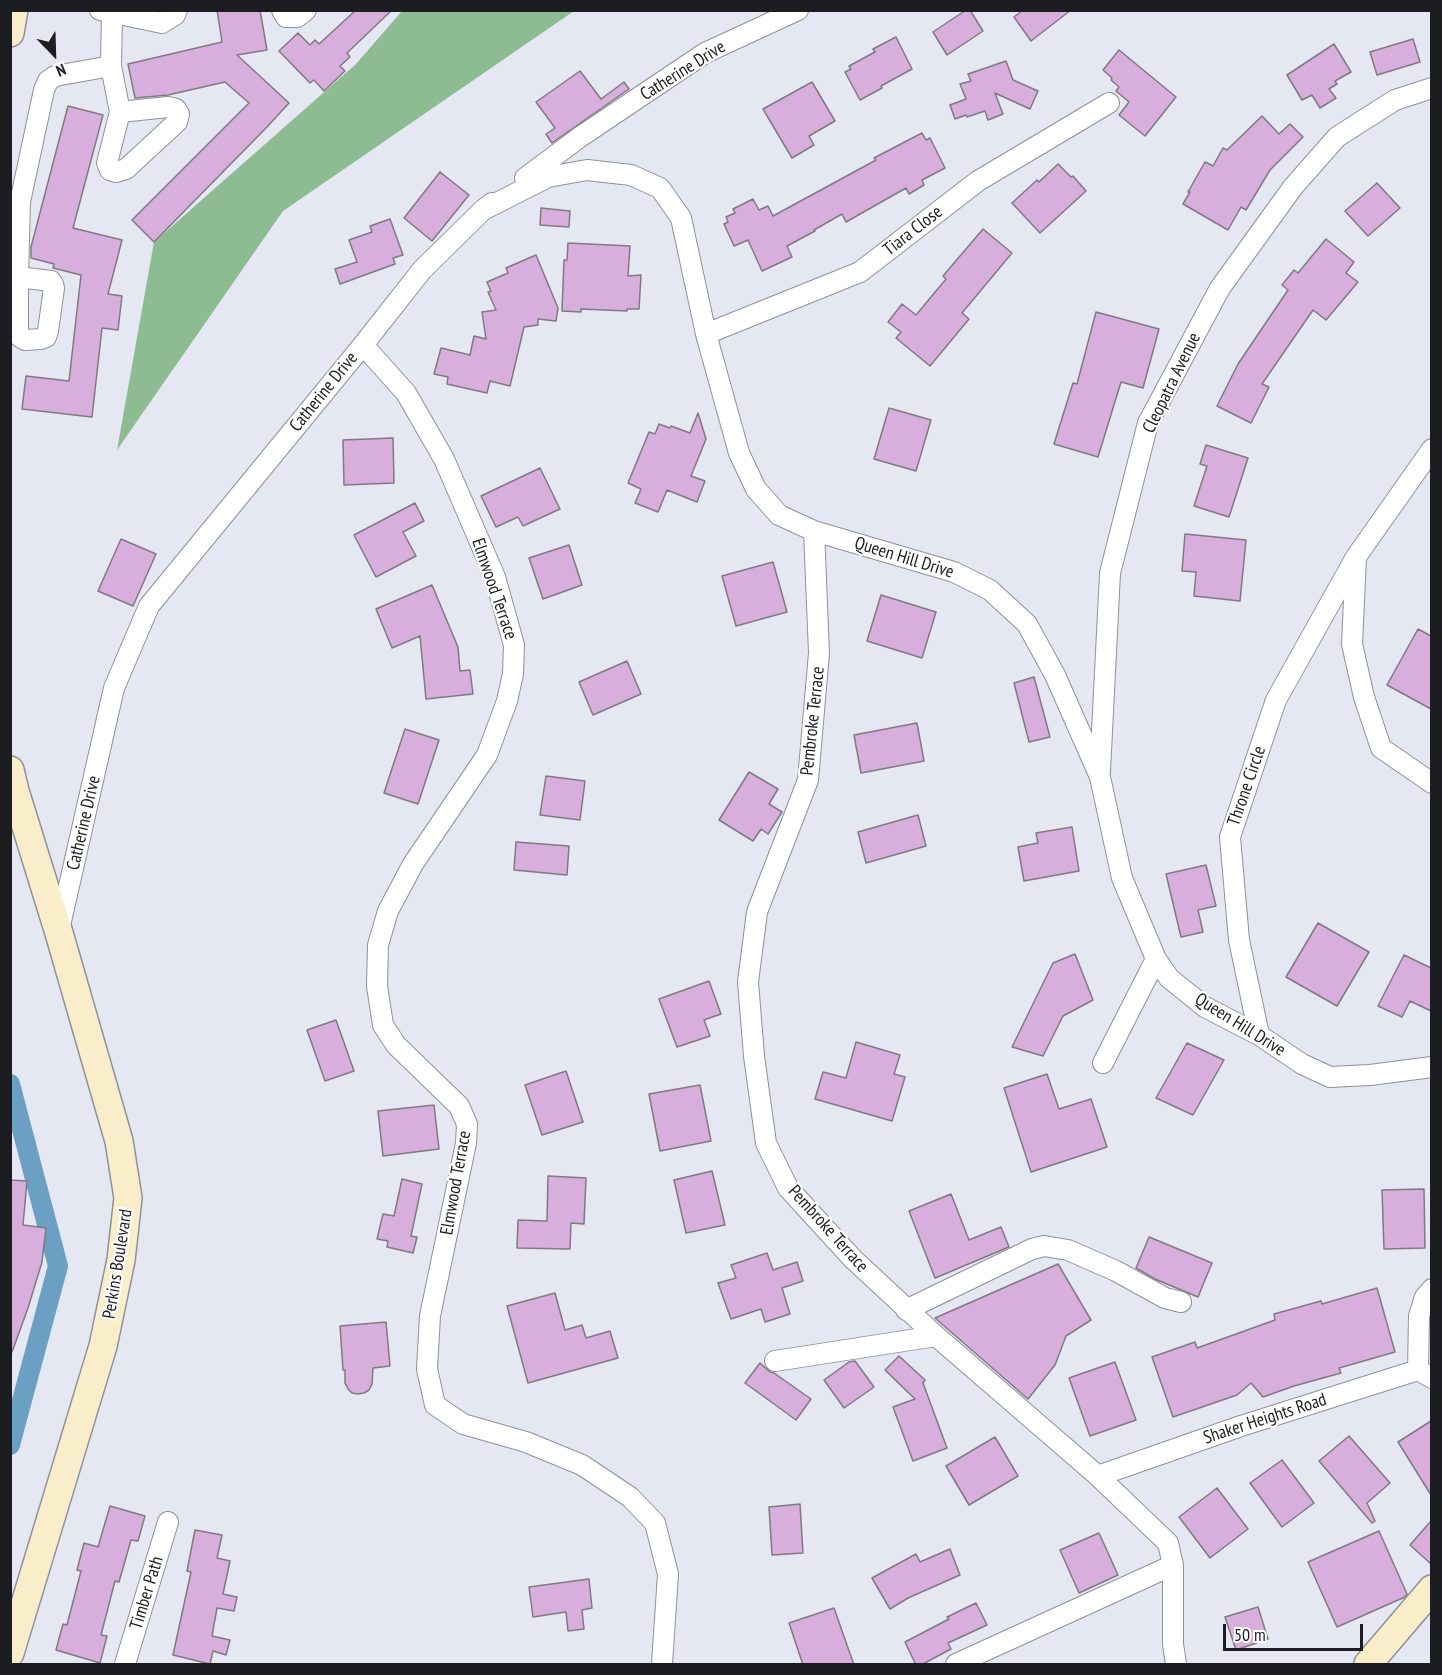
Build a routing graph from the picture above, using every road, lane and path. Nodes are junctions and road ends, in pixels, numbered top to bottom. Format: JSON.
{"nodes":[{"id":1,"x":14,"y":10,"type":"edge"},
{"id":2,"x":177,"y":10,"type":"edge"},
{"id":3,"x":282,"y":10,"type":"edge"},
{"id":4,"x":306,"y":10,"type":"edge"},
{"id":5,"x":798,"y":10,"type":"edge"},
{"id":6,"x":106,"y":12,"type":"edge"},
{"id":7,"x":10,"y":33,"type":"edge"},
{"id":8,"x":111,"y":66,"type":"junction"},
{"id":9,"x":1431,"y":88,"type":"edge"},
{"id":10,"x":1109,"y":103,"type":"dead end"},
{"id":11,"x":120,"y":112,"type":"dead end"},
{"id":12,"x":483,"y":210,"type":"junction"},
{"id":13,"x":18,"y":277,"type":"dead end"},
{"id":14,"x":706,"y":334,"type":"junction"},
{"id":15,"x":363,"y":345,"type":"junction"},
{"id":16,"x":1431,"y":448,"type":"edge"},
{"id":17,"x":814,"y":531,"type":"junction"},
{"id":18,"x":1356,"y":557,"type":"junction"},
{"id":19,"x":10,"y":770,"type":"edge"},
{"id":20,"x":1100,"y":777,"type":"junction"},
{"id":21,"x":1431,"y":783,"type":"edge"},
{"id":22,"x":58,"y":933,"type":"junction"},
{"id":23,"x":1156,"y":959,"type":"junction"},
{"id":24,"x":1259,"y":1035,"type":"junction"},
{"id":25,"x":1103,"y":1063,"type":"dead end"},
{"id":26,"x":1431,"y":1067,"type":"edge"},
{"id":27,"x":1431,"y":1288,"type":"edge"},
{"id":28,"x":1181,"y":1302,"type":"dead end"},
{"id":29,"x":906,"y":1310,"type":"junction"},
{"id":30,"x":936,"y":1336,"type":"junction"},
{"id":31,"x":775,"y":1361,"type":"dead end"},
{"id":32,"x":1425,"y":1374,"type":"edge"},
{"id":33,"x":1098,"y":1476,"type":"junction"},
{"id":34,"x":168,"y":1522,"type":"dead end"},
{"id":35,"x":1173,"y":1565,"type":"junction"},
{"id":36,"x":1431,"y":1589,"type":"edge"},
{"id":37,"x":10,"y":1653,"type":"edge"},
{"id":38,"x":126,"y":1665,"type":"edge"},
{"id":39,"x":662,"y":1665,"type":"edge"},
{"id":40,"x":956,"y":1665,"type":"edge"},
{"id":41,"x":1176,"y":1665,"type":"edge"},
{"id":42,"x":1368,"y":1665,"type":"edge"}],
"edges":[{"from":1,"to":7,"type":"street"},
{"from":2,"to":6,"type":"street"},
{"from":3,"to":4,"type":"street"},
{"from":5,"to":12,"type":"street","name":"Catherine Drive"},
{"from":6,"to":8,"type":"street"},
{"from":8,"to":11,"type":"street"},
{"from":8,"to":13,"type":"street"},
{"from":9,"to":20,"type":"street","name":"Cleopatra Avenue"},
{"from":10,"to":14,"type":"street","name":"Tiara Close"},
{"from":12,"to":14,"type":"street","name":"Queen Hill Drive"},
{"from":12,"to":15,"type":"street","name":"Catherine Drive"},
{"from":14,"to":17,"type":"street","name":"Queen Hill Drive"},
{"from":15,"to":22,"type":"street","name":"Catherine Drive"},
{"from":15,"to":39,"type":"street","name":"Elmwood Terrace"},
{"from":16,"to":18,"type":"street","name":"Throne Circle"},
{"from":17,"to":20,"type":"street","name":"Queen Hill Drive"},
{"from":17,"to":29,"type":"street","name":"Pembroke Terrace"},
{"from":18,"to":21,"type":"street"},
{"from":18,"to":24,"type":"street","name":"Throne Circle"},
{"from":19,"to":22,"type":"street","name":"Perkins Boulevard"},
{"from":20,"to":23,"type":"street","name":"Queen Hill Drive"},
{"from":22,"to":37,"type":"street","name":"Perkins Boulevard"},
{"from":23,"to":24,"type":"street","name":"Queen Hill Drive"},
{"from":23,"to":25,"type":"street"},
{"from":24,"to":26,"type":"street","name":"Queen Hill Drive"},
{"from":27,"to":32,"type":"street"},
{"from":28,"to":29,"type":"street"},
{"from":29,"to":30,"type":"street","name":"Pembroke Terrace"},
{"from":30,"to":31,"type":"street"},
{"from":30,"to":33,"type":"street","name":"Pembroke Terrace"},
{"from":32,"to":33,"type":"street","name":"Shaker Heights Road"},
{"from":33,"to":35,"type":"street","name":"Pembroke Terrace"},
{"from":34,"to":38,"type":"street","name":"Timber Path"},
{"from":35,"to":40,"type":"street"},
{"from":35,"to":41,"type":"street","name":"Pembroke Terrace"},
{"from":36,"to":42,"type":"street"}]}
